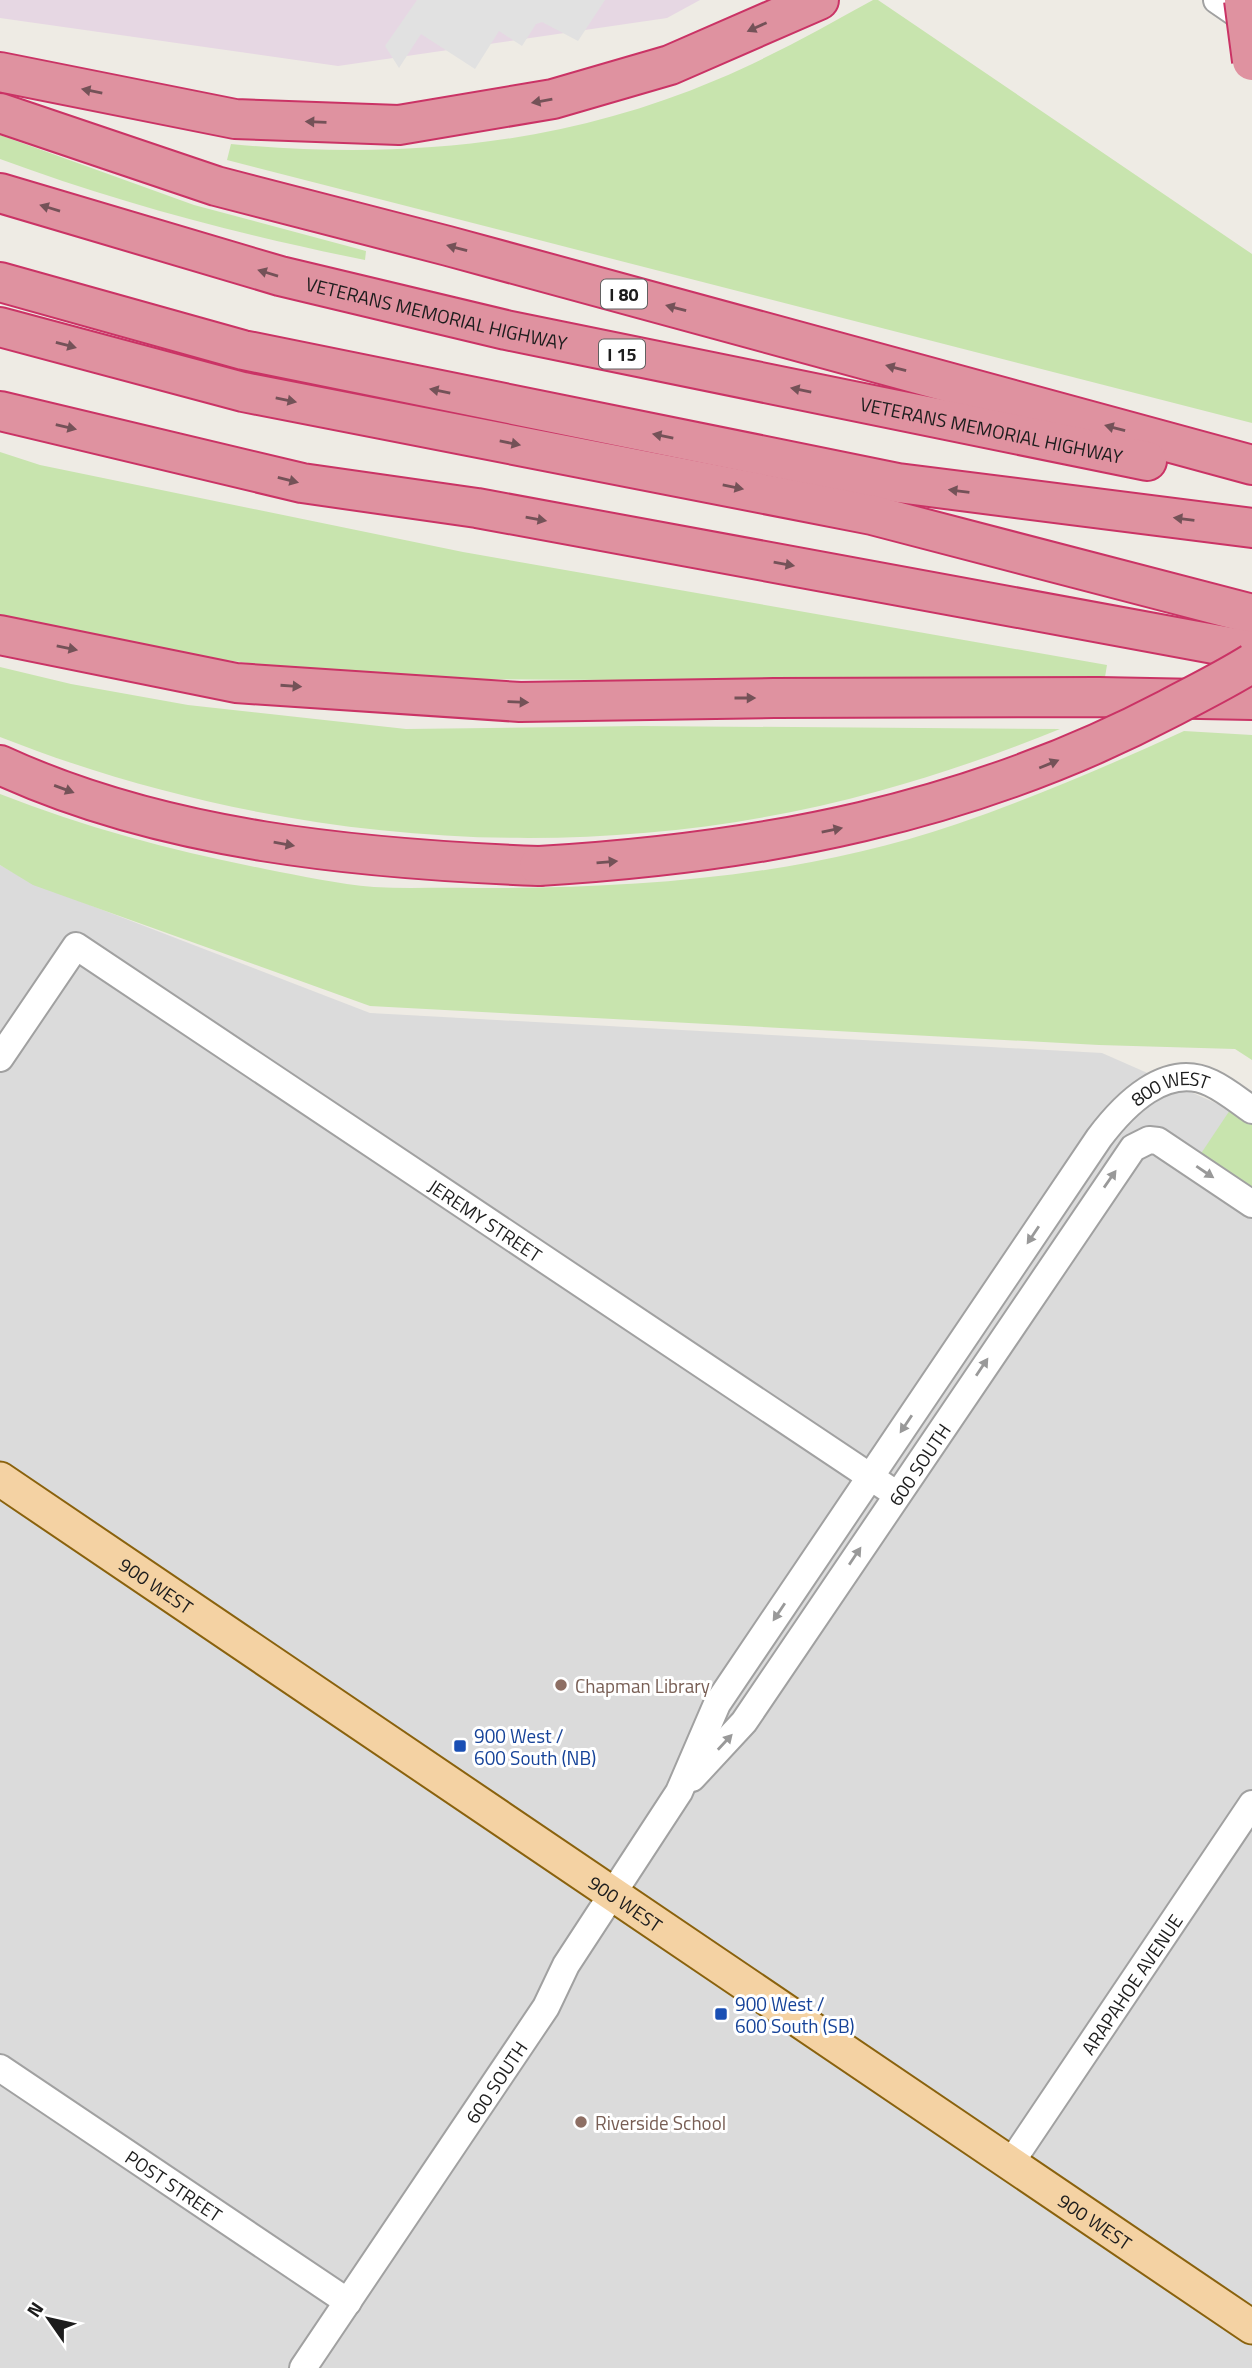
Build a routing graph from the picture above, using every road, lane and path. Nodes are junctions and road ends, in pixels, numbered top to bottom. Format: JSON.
{"nodes":[{"id":1,"x":819,"y":0,"type":"edge"},
{"id":2,"x":1217,"y":0,"type":"edge"},
{"id":3,"x":1244,"y":0,"type":"edge"},
{"id":4,"x":1252,"y":24,"type":"edge"},
{"id":5,"x":1252,"y":61,"type":"edge"},
{"id":6,"x":0,"y":72,"type":"edge"},
{"id":7,"x":0,"y":113,"type":"edge"},
{"id":8,"x":0,"y":193,"type":"edge"},
{"id":9,"x":0,"y":282,"type":"edge"},
{"id":10,"x":0,"y":327,"type":"edge"},
{"id":11,"x":0,"y":411,"type":"edge"},
{"id":12,"x":1252,"y":465,"type":"edge"},
{"id":13,"x":1252,"y":483,"type":"edge"},
{"id":14,"x":1252,"y":528,"type":"edge"},
{"id":15,"x":1252,"y":614,"type":"edge"},
{"id":16,"x":0,"y":635,"type":"edge"},
{"id":17,"x":1252,"y":651,"type":"edge"},
{"id":18,"x":1252,"y":663,"type":"edge"},
{"id":19,"x":1252,"y":700,"type":"edge"},
{"id":20,"x":0,"y":765,"type":"edge"},
{"id":21,"x":0,"y":1058,"type":"edge"},
{"id":22,"x":1252,"y":1110,"type":"edge"},
{"id":23,"x":1099,"y":1138,"type":"joint"},
{"id":24,"x":1252,"y":1204,"type":"edge"},
{"id":25,"x":870,"y":1477,"type":"junction"},
{"id":26,"x":0,"y":1479,"type":"edge"},
{"id":27,"x":896,"y":1494,"type":"junction"},
{"id":28,"x":678,"y":1792,"type":"junction"},
{"id":29,"x":1252,"y":1804,"type":"edge"},
{"id":30,"x":610,"y":1895,"type":"junction"},
{"id":31,"x":0,"y":2068,"type":"edge"},
{"id":32,"x":1010,"y":2164,"type":"junction"},
{"id":33,"x":348,"y":2302,"type":"junction"},
{"id":34,"x":1252,"y":2327,"type":"edge"},
{"id":35,"x":303,"y":2368,"type":"edge"}],
"edges":[{"from":1,"to":6,"type":"highway","one_way":true},
{"from":2,"to":4,"type":"street"},
{"from":3,"to":5,"type":"highway","bridge":true},
{"from":12,"to":7,"type":"highway","number":"I 80","one_way":true},
{"from":13,"to":8,"type":"highway","name":"VETERANS MEMORIAL HIGHWAY","number":"I 15","one_way":true},
{"from":14,"to":9,"type":"highway","one_way":true},
{"from":10,"to":15,"type":"highway","one_way":true},
{"from":11,"to":17,"type":"highway","one_way":true},
{"from":16,"to":19,"type":"highway","one_way":true},
{"from":20,"to":18,"type":"highway","one_way":true,"bridge":true},
{"from":21,"to":25,"type":"street","name":"JEREMY STREET"},
{"from":22,"to":23,"type":"street","name":"800 WEST"},
{"from":23,"to":25,"type":"street","name":"600 SOUTH","one_way":true},
{"from":27,"to":24,"type":"street","name":"600 SOUTH","one_way":true},
{"from":25,"to":27,"type":"street","name":"JEREMY STREET"},
{"from":25,"to":28,"type":"street","name":"600 SOUTH","one_way":true},
{"from":26,"to":30,"type":"main road","name":"900 WEST"},
{"from":28,"to":27,"type":"street","name":"600 SOUTH","one_way":true},
{"from":28,"to":30,"type":"street","name":"600 SOUTH"},
{"from":29,"to":32,"type":"street","name":"ARAPAHOE AVENUE"},
{"from":30,"to":32,"type":"main road","name":"900 WEST"},
{"from":30,"to":33,"type":"street","name":"600 SOUTH"},
{"from":31,"to":33,"type":"street","name":"POST STREET"},
{"from":32,"to":34,"type":"main road","name":"900 WEST"},
{"from":33,"to":35,"type":"street","name":"600 SOUTH"}]}
